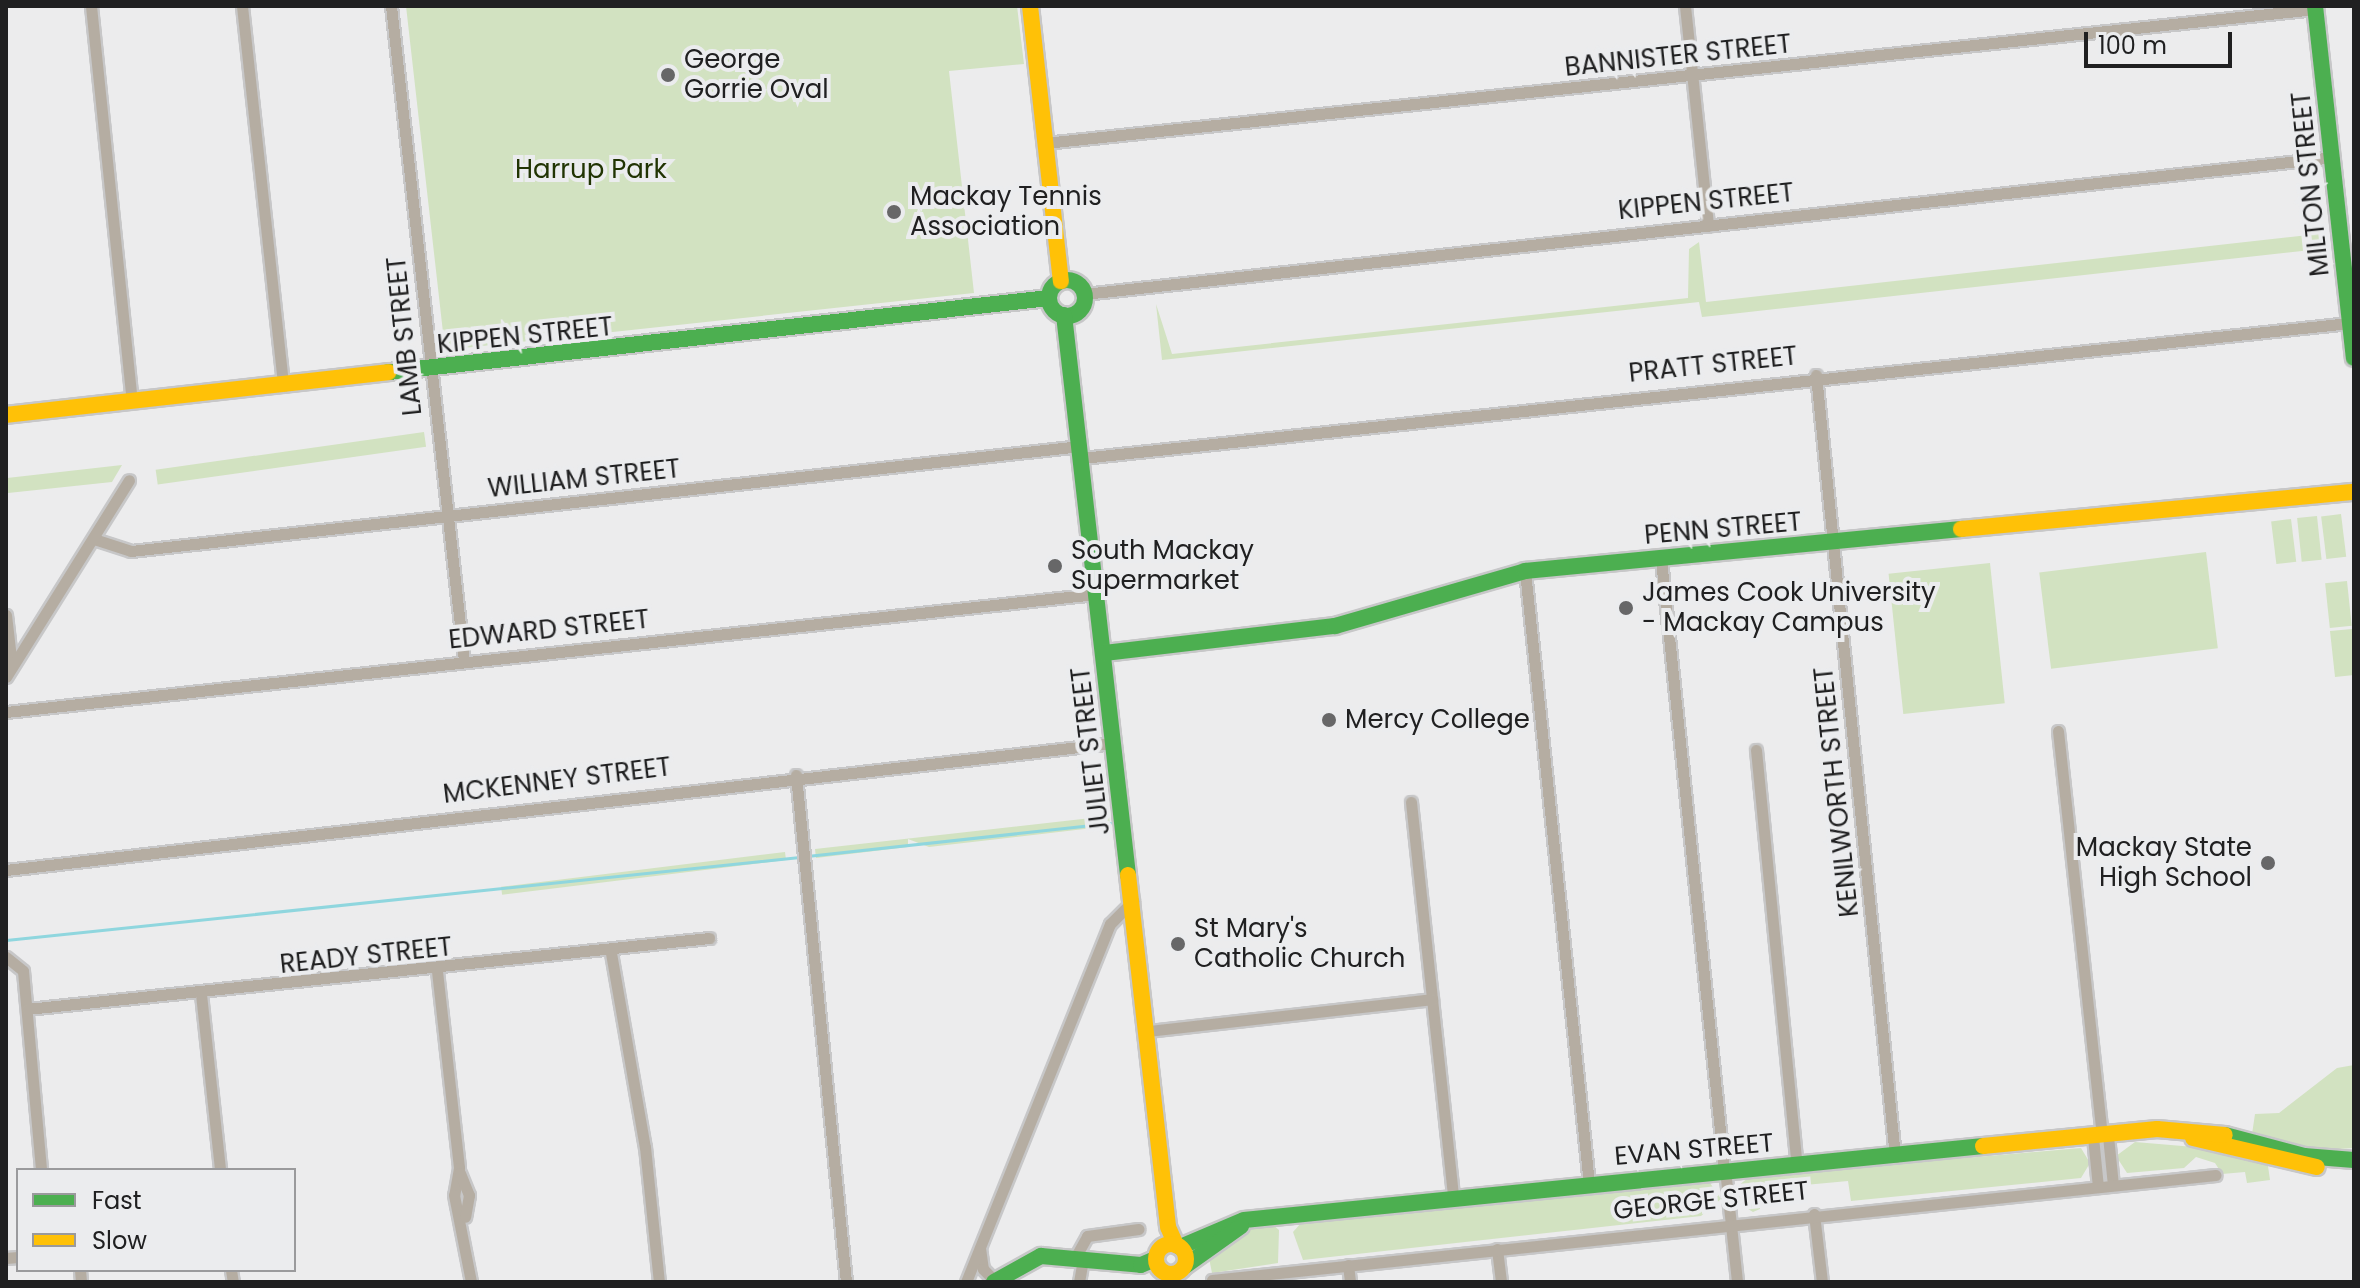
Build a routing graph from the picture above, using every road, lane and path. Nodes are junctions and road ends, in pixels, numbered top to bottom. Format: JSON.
{"nodes":[{"id":1,"x":91,"y":6,"type":"edge"},
{"id":2,"x":242,"y":6,"type":"edge"},
{"id":3,"x":391,"y":6,"type":"edge"},
{"id":4,"x":1030,"y":6,"type":"edge"},
{"id":5,"x":1685,"y":6,"type":"edge"},
{"id":6,"x":2315,"y":8,"type":"edge"},
{"id":7,"x":1693,"y":77,"type":"junction"},
{"id":8,"x":1045,"y":143,"type":"junction"},
{"id":9,"x":2334,"y":157,"type":"junction"},
{"id":10,"x":1708,"y":226,"type":"junction"},
{"id":11,"x":1061,"y":281,"type":"junction"},
{"id":12,"x":1084,"y":294,"type":"junction"},
{"id":13,"x":1049,"y":298,"type":"junction"},
{"id":14,"x":1064,"y":315,"type":"junction"},
{"id":15,"x":2350,"y":323,"type":"junction"},
{"id":16,"x":2354,"y":358,"type":"edge"},
{"id":17,"x":431,"y":370,"type":"junction"},
{"id":18,"x":1816,"y":375,"type":"junction"},
{"id":19,"x":283,"y":386,"type":"junction"},
{"id":20,"x":132,"y":401,"type":"junction"},
{"id":21,"x":6,"y":415,"type":"edge"},
{"id":22,"x":1082,"y":452,"type":"junction"},
{"id":23,"x":129,"y":480,"type":"dead end"},
{"id":24,"x":2354,"y":492,"type":"edge"},
{"id":25,"x":447,"y":516,"type":"junction"},
{"id":26,"x":94,"y":539,"type":"junction"},
{"id":27,"x":1833,"y":543,"type":"junction"},
{"id":28,"x":1661,"y":559,"type":"junction"},
{"id":29,"x":1525,"y":571,"type":"junction"},
{"id":30,"x":1096,"y":594,"type":"junction"},
{"id":31,"x":6,"y":615,"type":"edge"},
{"id":32,"x":1104,"y":653,"type":"junction"},
{"id":33,"x":464,"y":661,"type":"junction"},
{"id":34,"x":9,"y":672,"type":"edge"},
{"id":35,"x":6,"y":712,"type":"edge"},
{"id":36,"x":2058,"y":731,"type":"dead end"},
{"id":37,"x":1114,"y":743,"type":"junction"},
{"id":38,"x":1756,"y":750,"type":"dead end"},
{"id":39,"x":796,"y":775,"type":"junction"},
{"id":40,"x":1411,"y":802,"type":"dead end"},
{"id":41,"x":6,"y":870,"type":"edge"},
{"id":42,"x":1133,"y":900,"type":"junction"},
{"id":43,"x":1136,"y":928,"type":"junction"},
{"id":44,"x":1105,"y":936,"type":"junction"},
{"id":45,"x":709,"y":938,"type":"dead end"},
{"id":46,"x":611,"y":953,"type":"junction"},
{"id":47,"x":6,"y":957,"type":"edge"},
{"id":48,"x":437,"y":971,"type":"junction"},
{"id":49,"x":201,"y":994,"type":"junction"},
{"id":50,"x":1432,"y":999,"type":"junction"},
{"id":51,"x":27,"y":1009,"type":"junction"},
{"id":52,"x":1148,"y":1031,"type":"junction"},
{"id":53,"x":2101,"y":1136,"type":"junction"},
{"id":54,"x":1895,"y":1157,"type":"junction"},
{"id":55,"x":2354,"y":1161,"type":"edge"},
{"id":56,"x":1797,"y":1166,"type":"junction"},
{"id":57,"x":41,"y":1168,"type":"edge"},
{"id":58,"x":220,"y":1168,"type":"edge"},
{"id":59,"x":1725,"y":1169,"type":"junction"},
{"id":60,"x":2216,"y":1175,"type":"dead end"},
{"id":61,"x":1165,"y":1180,"type":"junction"},
{"id":62,"x":1589,"y":1184,"type":"junction"},
{"id":63,"x":2113,"y":1185,"type":"junction"},
{"id":64,"x":2098,"y":1187,"type":"junction"},
{"id":65,"x":1453,"y":1197,"type":"junction"},
{"id":66,"x":1814,"y":1214,"type":"junction"},
{"id":67,"x":1257,"y":1218,"type":"junction"},
{"id":68,"x":1731,"y":1223,"type":"junction"},
{"id":69,"x":1139,"y":1229,"type":"dead end"},
{"id":70,"x":1178,"y":1246,"type":"junction"},
{"id":71,"x":980,"y":1247,"type":"junction"},
{"id":72,"x":1497,"y":1249,"type":"junction"},
{"id":73,"x":1087,"y":1260,"type":"junction"},
{"id":74,"x":1348,"y":1265,"type":"junction"},
{"id":75,"x":1162,"y":1269,"type":"edge"},
{"id":76,"x":1183,"y":1272,"type":"edge"},
{"id":77,"x":1212,"y":1280,"type":"dead end"},
{"id":78,"x":471,"y":1282,"type":"edge"},
{"id":79,"x":659,"y":1282,"type":"edge"},
{"id":80,"x":846,"y":1282,"type":"edge"},
{"id":81,"x":966,"y":1282,"type":"edge"},
{"id":82,"x":994,"y":1282,"type":"edge"},
{"id":83,"x":1079,"y":1282,"type":"edge"},
{"id":84,"x":1087,"y":1282,"type":"edge"},
{"id":85,"x":1350,"y":1282,"type":"edge"},
{"id":86,"x":1501,"y":1282,"type":"edge"},
{"id":87,"x":1737,"y":1282,"type":"edge"},
{"id":88,"x":1822,"y":1282,"type":"edge"}],
"edges":[{"from":1,"to":20,"type":"street"},
{"from":2,"to":19,"type":"street"},
{"from":3,"to":17,"type":"street","name":"LAMB STREET"},
{"from":4,"to":8,"type":"street"},
{"from":5,"to":7,"type":"street"},
{"from":6,"to":7,"type":"street","name":"BANNISTER STREET"},
{"from":6,"to":9,"type":"street","name":"MILTON STREET"},
{"from":7,"to":8,"type":"street","name":"BANNISTER STREET"},
{"from":7,"to":10,"type":"street"},
{"from":8,"to":11,"type":"street"},
{"from":9,"to":10,"type":"street","name":"KIPPEN STREET"},
{"from":9,"to":15,"type":"street","name":"MILTON STREET"},
{"from":10,"to":12,"type":"street","name":"KIPPEN STREET"},
{"from":11,"to":12,"type":"street"},
{"from":11,"to":13,"type":"street"},
{"from":12,"to":14,"type":"street"},
{"from":13,"to":14,"type":"street"},
{"from":13,"to":17,"type":"street","name":"KIPPEN STREET"},
{"from":14,"to":22,"type":"street","name":"JULIET STREET"},
{"from":15,"to":16,"type":"street","name":"MILTON STREET"},
{"from":15,"to":18,"type":"street","name":"PRATT STREET"},
{"from":17,"to":19,"type":"street","name":"KIPPEN STREET"},
{"from":17,"to":25,"type":"street","name":"LAMB STREET"},
{"from":18,"to":22,"type":"street","name":"PRATT STREET"},
{"from":18,"to":27,"type":"street","name":"KENILWORTH STREET"},
{"from":19,"to":20,"type":"street","name":"KIPPEN STREET"},
{"from":20,"to":21,"type":"street","name":"KIPPEN STREET"},
{"from":22,"to":25,"type":"street","name":"WILLIAM STREET"},
{"from":22,"to":30,"type":"street","name":"JULIET STREET"},
{"from":23,"to":26,"type":"street"},
{"from":24,"to":27,"type":"street","name":"PENN STREET"},
{"from":25,"to":26,"type":"street","name":"WILLIAM STREET"},
{"from":25,"to":33,"type":"street","name":"LAMB STREET"},
{"from":26,"to":34,"type":"street"},
{"from":27,"to":28,"type":"street","name":"PENN STREET"},
{"from":27,"to":54,"type":"street","name":"KENILWORTH STREET"},
{"from":28,"to":29,"type":"street","name":"PENN STREET"},
{"from":28,"to":59,"type":"street"},
{"from":29,"to":32,"type":"street","name":"PENN STREET"},
{"from":29,"to":62,"type":"street"},
{"from":30,"to":32,"type":"street","name":"JULIET STREET"},
{"from":30,"to":33,"type":"street","name":"EDWARD STREET"},
{"from":31,"to":34,"type":"street"},
{"from":32,"to":37,"type":"street","name":"JULIET STREET"},
{"from":33,"to":35,"type":"street","name":"EDWARD STREET"},
{"from":36,"to":53,"type":"street"},
{"from":37,"to":39,"type":"street","name":"MCKENNEY STREET"},
{"from":37,"to":42,"type":"street","name":"JULIET STREET"},
{"from":38,"to":56,"type":"street"},
{"from":39,"to":41,"type":"street","name":"MCKENNEY STREET"},
{"from":39,"to":80,"type":"street"},
{"from":40,"to":50,"type":"street"},
{"from":42,"to":43,"type":"street","name":"JULIET STREET"},
{"from":42,"to":44,"type":"street"},
{"from":43,"to":44,"type":"street"},
{"from":43,"to":52,"type":"street","name":"JULIET STREET"},
{"from":44,"to":71,"type":"street"},
{"from":45,"to":46,"type":"street","name":"READY STREET"},
{"from":46,"to":48,"type":"street","name":"READY STREET"},
{"from":46,"to":79,"type":"street"},
{"from":47,"to":51,"type":"street"},
{"from":48,"to":49,"type":"street","name":"READY STREET"},
{"from":48,"to":78,"type":"street"},
{"from":49,"to":51,"type":"street","name":"READY STREET"},
{"from":49,"to":58,"type":"street"},
{"from":50,"to":52,"type":"street"},
{"from":50,"to":65,"type":"street"},
{"from":51,"to":57,"type":"street"},
{"from":52,"to":61,"type":"street","name":"JULIET STREET"},
{"from":53,"to":54,"type":"street","name":"EVAN STREET"},
{"from":53,"to":55,"type":"street","name":"EVAN STREET"},
{"from":53,"to":63,"type":"street"},
{"from":53,"to":64,"type":"street"},
{"from":54,"to":56,"type":"street","name":"EVAN STREET"},
{"from":56,"to":59,"type":"street","name":"EVAN STREET"},
{"from":59,"to":62,"type":"street","name":"EVAN STREET"},
{"from":59,"to":68,"type":"street"},
{"from":60,"to":63,"type":"street","name":"GEORGE STREET"},
{"from":61,"to":70,"type":"street","name":"JULIET STREET"},
{"from":61,"to":75,"type":"street","name":"JULIET STREET"},
{"from":62,"to":65,"type":"street","name":"EVAN STREET"},
{"from":63,"to":64,"type":"street","name":"GEORGE STREET"},
{"from":64,"to":66,"type":"street","name":"GEORGE STREET"},
{"from":65,"to":67,"type":"street","name":"EVAN STREET"},
{"from":66,"to":68,"type":"street","name":"GEORGE STREET"},
{"from":66,"to":88,"type":"street"},
{"from":67,"to":70,"type":"street","name":"EVAN STREET"},
{"from":67,"to":76,"type":"street","name":"EVAN STREET"},
{"from":68,"to":72,"type":"street","name":"GEORGE STREET"},
{"from":68,"to":87,"type":"street"},
{"from":69,"to":73,"type":"street"},
{"from":70,"to":75,"type":"street","name":"EVAN STREET"},
{"from":70,"to":76,"type":"street","name":"JULIET STREET"},
{"from":71,"to":81,"type":"street"},
{"from":71,"to":82,"type":"street"},
{"from":72,"to":74,"type":"street","name":"GEORGE STREET"},
{"from":72,"to":86,"type":"street"},
{"from":73,"to":75,"type":"street"},
{"from":73,"to":82,"type":"street"},
{"from":73,"to":83,"type":"street"},
{"from":73,"to":84,"type":"street"},
{"from":74,"to":77,"type":"street","name":"GEORGE STREET"},
{"from":74,"to":85,"type":"street"},
{"from":75,"to":76,"type":"street","name":"EVAN STREET"}]}
